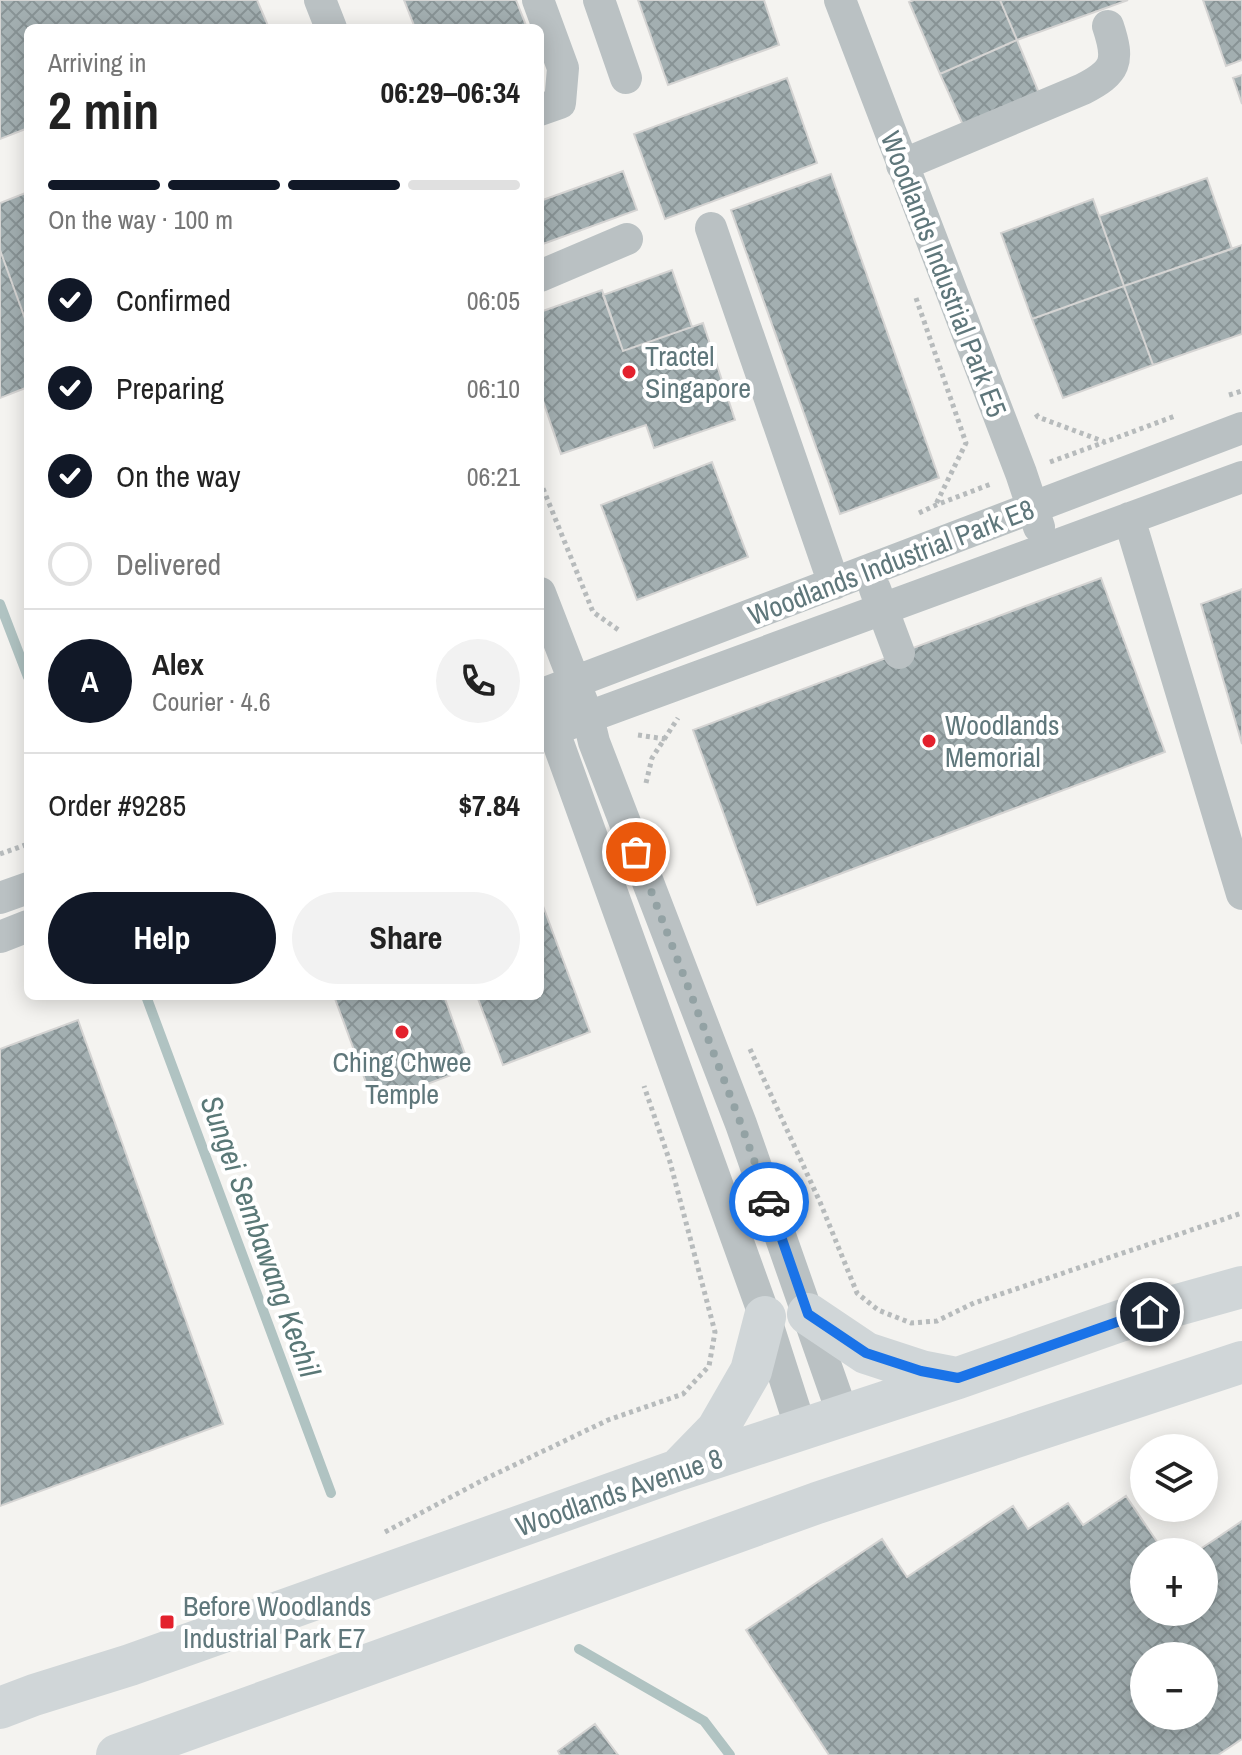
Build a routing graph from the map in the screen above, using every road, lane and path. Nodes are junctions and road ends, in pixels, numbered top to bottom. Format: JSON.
{"nodes":[{"id":1,"x":320,"y":0,"type":"edge"},
{"id":2,"x":538,"y":0,"type":"edge"},
{"id":3,"x":599,"y":0,"type":"edge"},
{"id":4,"x":840,"y":0,"type":"edge"},
{"id":5,"x":329,"y":24,"type":"edge"},
{"id":6,"x":1108,"y":26,"type":"dead end"},
{"id":7,"x":626,"y":78,"type":"dead end"},
{"id":8,"x":544,"y":109,"type":"edge"},
{"id":9,"x":902,"y":165,"type":"junction"},
{"id":10,"x":711,"y":228,"type":"dead end"},
{"id":11,"x":627,"y":239,"type":"dead end"},
{"id":12,"x":544,"y":274,"type":"edge"},
{"id":13,"x":916,"y":298,"type":"dead end"},
{"id":14,"x":1242,"y":391,"type":"edge"},
{"id":15,"x":1228,"y":396,"type":"dead end"},
{"id":16,"x":1032,"y":403,"type":"dead end"},
{"id":17,"x":1187,"y":411,"type":"dead end"},
{"id":18,"x":1242,"y":428,"type":"edge"},
{"id":19,"x":1242,"y":477,"type":"edge"},
{"id":20,"x":936,"y":505,"type":"dead end"},
{"id":21,"x":1032,"y":508,"type":"junction"},
{"id":22,"x":1129,"y":518,"type":"junction"},
{"id":23,"x":1047,"y":548,"type":"junction"},
{"id":24,"x":869,"y":570,"type":"junction"},
{"id":25,"x":834,"y":584,"type":"junction"},
{"id":26,"x":544,"y":604,"type":"edge"},
{"id":27,"x":882,"y":609,"type":"junction"},
{"id":28,"x":899,"y":653,"type":"dead end"},
{"id":29,"x":575,"y":682,"type":"junction"},
{"id":30,"x":544,"y":694,"type":"edge"},
{"id":31,"x":588,"y":717,"type":"junction"},
{"id":32,"x":678,"y":718,"type":"dead end"},
{"id":33,"x":547,"y":731,"type":"edge"},
{"id":34,"x":645,"y":783,"type":"dead end"},
{"id":35,"x":24,"y":845,"type":"edge"},
{"id":36,"x":0,"y":854,"type":"edge"},
{"id":37,"x":24,"y":889,"type":"edge"},
{"id":38,"x":1242,"y":894,"type":"edge"},
{"id":39,"x":0,"y":898,"type":"edge"},
{"id":40,"x":24,"y":928,"type":"edge"},
{"id":41,"x":0,"y":937,"type":"edge"},
{"id":42,"x":748,"y":1044,"type":"dead end"},
{"id":43,"x":641,"y":1078,"type":"dead end"},
{"id":44,"x":1242,"y":1213,"type":"edge"},
{"id":45,"x":1242,"y":1287,"type":"edge"},
{"id":46,"x":808,"y":1314,"type":"junction"},
{"id":47,"x":765,"y":1317,"type":"junction"},
{"id":48,"x":1242,"y":1362,"type":"edge"},
{"id":49,"x":958,"y":1378,"type":"junction"},
{"id":50,"x":843,"y":1415,"type":"junction"},
{"id":51,"x":801,"y":1429,"type":"junction"},
{"id":52,"x":678,"y":1470,"type":"junction"},
{"id":53,"x":381,"y":1534,"type":"dead end"},
{"id":54,"x":0,"y":1708,"type":"edge"},
{"id":55,"x":117,"y":1755,"type":"edge"}],
"edges":[{"from":1,"to":5,"type":"street"},
{"from":2,"to":8,"type":"street"},
{"from":3,"to":7,"type":"street"},
{"from":4,"to":9,"type":"street","name":"Woodlands Industrial Park E5"},
{"from":6,"to":9,"type":"street"},
{"from":9,"to":21,"type":"street","name":"Woodlands Industrial Park E5"},
{"from":10,"to":25,"type":"street"},
{"from":11,"to":12,"type":"street"},
{"from":13,"to":20,"type":"path"},
{"from":14,"to":15,"type":"path"},
{"from":16,"to":17,"type":"path"},
{"from":18,"to":21,"type":"street","name":"Woodlands Industrial Park E8"},
{"from":19,"to":22,"type":"street","name":"Woodlands Industrial Park E8"},
{"from":21,"to":23,"type":"street","name":"Woodlands Industrial Park E5"},
{"from":21,"to":24,"type":"street","name":"Woodlands Industrial Park E8"},
{"from":22,"to":23,"type":"street","name":"Woodlands Industrial Park E8"},
{"from":22,"to":38,"type":"street"},
{"from":23,"to":27,"type":"street","name":"Woodlands Industrial Park E8"},
{"from":24,"to":25,"type":"street","name":"Woodlands Industrial Park E8"},
{"from":24,"to":27,"type":"street"},
{"from":25,"to":29,"type":"street","name":"Woodlands Industrial Park E8"},
{"from":26,"to":29,"type":"street"},
{"from":27,"to":28,"type":"street"},
{"from":27,"to":31,"type":"street","name":"Woodlands Industrial Park E8"},
{"from":29,"to":30,"type":"street","name":"Woodlands Industrial Park E8"},
{"from":29,"to":31,"type":"street"},
{"from":29,"to":33,"type":"street"},
{"from":31,"to":33,"type":"street","name":"Woodlands Industrial Park E8"},
{"from":31,"to":46,"type":"street"},
{"from":32,"to":34,"type":"path"},
{"from":33,"to":47,"type":"street"},
{"from":35,"to":36,"type":"path"},
{"from":37,"to":39,"type":"street"},
{"from":40,"to":41,"type":"street"},
{"from":42,"to":44,"type":"path"},
{"from":43,"to":53,"type":"path"},
{"from":45,"to":49,"type":"main road","name":"Woodlands Avenue 8"},
{"from":46,"to":49,"type":"main road"},
{"from":46,"to":50,"type":"street"},
{"from":47,"to":51,"type":"street"},
{"from":47,"to":52,"type":"main road"},
{"from":48,"to":55,"type":"main road"},
{"from":49,"to":50,"type":"main road","name":"Woodlands Avenue 8"},
{"from":50,"to":51,"type":"main road","name":"Woodlands Avenue 8"},
{"from":51,"to":52,"type":"main road","name":"Woodlands Avenue 8"},
{"from":52,"to":54,"type":"main road","name":"Woodlands Avenue 8"}]}
